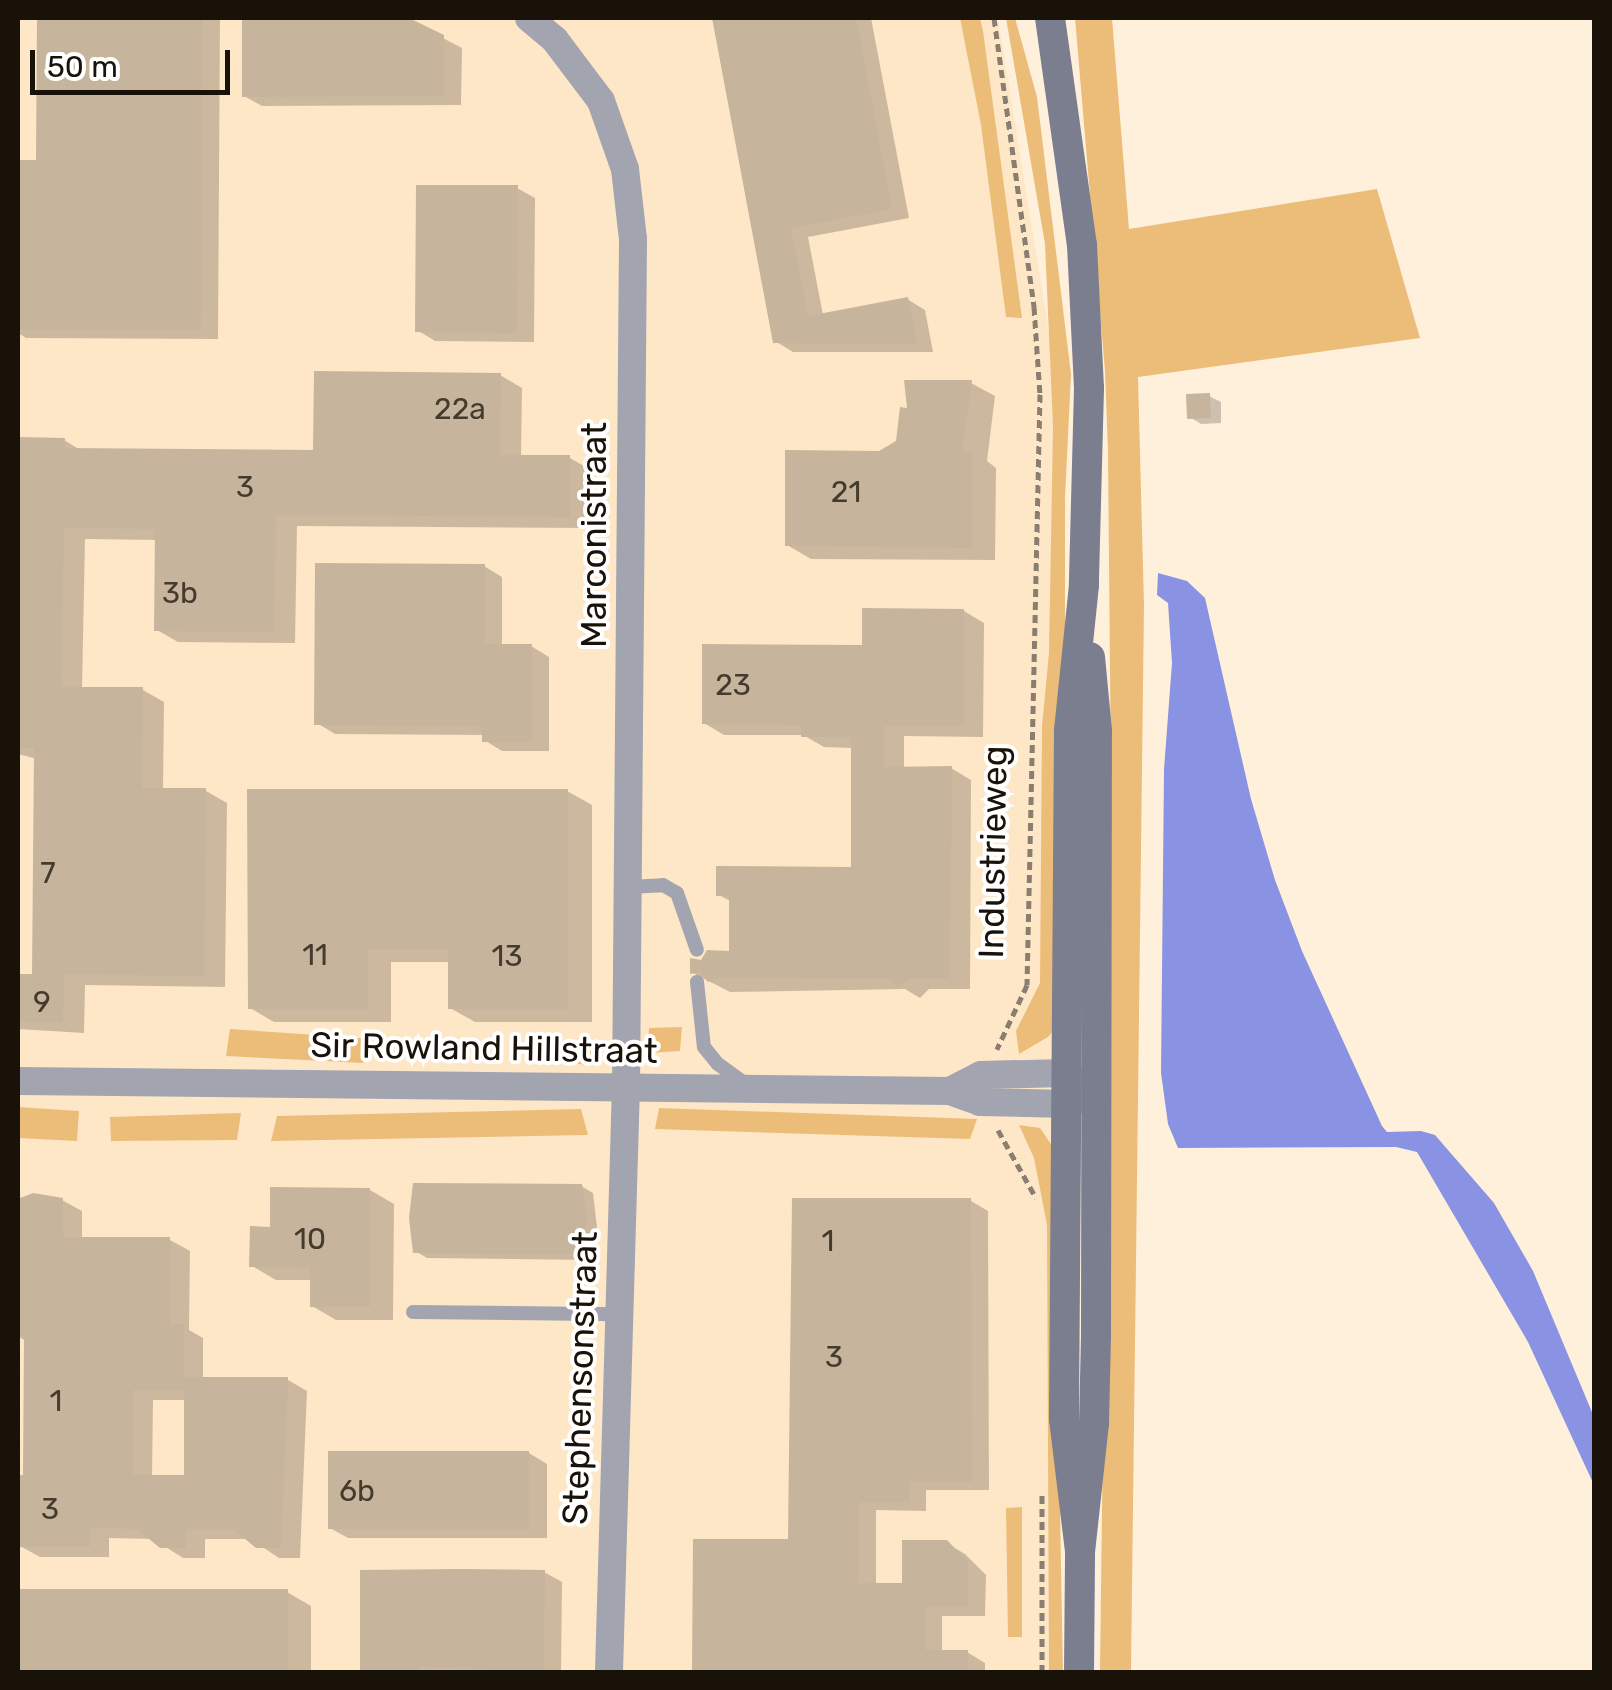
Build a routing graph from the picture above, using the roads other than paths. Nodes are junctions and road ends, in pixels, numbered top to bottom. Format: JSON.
{"nodes":[{"id":1,"x":529,"y":18,"type":"edge"},
{"id":2,"x":1034,"y":18,"type":"edge"},
{"id":3,"x":1050,"y":18,"type":"edge"},
{"id":4,"x":1061,"y":119,"type":"junction"},
{"id":5,"x":1084,"y":584,"type":"junction"},
{"id":6,"x":628,"y":887,"type":"junction"},
{"id":7,"x":697,"y":950,"type":"dead end"},
{"id":8,"x":697,"y":982,"type":"dead end"},
{"id":9,"x":1067,"y":1073,"type":"junction"},
{"id":10,"x":18,"y":1080,"type":"edge"},
{"id":11,"x":626,"y":1085,"type":"junction"},
{"id":12,"x":996,"y":1088,"type":"junction"},
{"id":13,"x":752,"y":1090,"type":"junction"},
{"id":14,"x":1096,"y":1092,"type":"junction"},
{"id":15,"x":1067,"y":1104,"type":"junction"},
{"id":16,"x":414,"y":1312,"type":"dead end"},
{"id":17,"x":619,"y":1314,"type":"junction"},
{"id":18,"x":1080,"y":1552,"type":"junction"},
{"id":19,"x":609,"y":1672,"type":"edge"},
{"id":20,"x":1079,"y":1672,"type":"edge"}],
"edges":[{"from":1,"to":6,"type":"street","name":"Marconistraat"},
{"from":2,"to":4,"type":"main road"},
{"from":3,"to":4,"type":"main road"},
{"from":4,"to":5,"type":"main road"},
{"from":5,"to":9,"type":"main road"},
{"from":5,"to":14,"type":"main road"},
{"from":6,"to":7,"type":"lane"},
{"from":6,"to":11,"type":"street","name":"Marconistraat"},
{"from":8,"to":13,"type":"lane"},
{"from":9,"to":12,"type":"street","name":"Sir Rowland Hillstraat"},
{"from":9,"to":14,"type":"street"},
{"from":9,"to":15,"type":"main road"},
{"from":10,"to":11,"type":"street","name":"Sir Rowland Hillstraat"},
{"from":11,"to":13,"type":"street","name":"Sir Rowland Hillstraat"},
{"from":11,"to":17,"type":"street","name":"Stephensonstraat"},
{"from":12,"to":13,"type":"street","name":"Sir Rowland Hillstraat"},
{"from":12,"to":15,"type":"street","name":"Sir Rowland Hillstraat"},
{"from":14,"to":15,"type":"street","name":"Sir Rowland Hillstraat"},
{"from":14,"to":18,"type":"main road"},
{"from":15,"to":18,"type":"main road"},
{"from":16,"to":17,"type":"lane"},
{"from":17,"to":19,"type":"street","name":"Stephensonstraat"},
{"from":18,"to":20,"type":"main road"}]}
